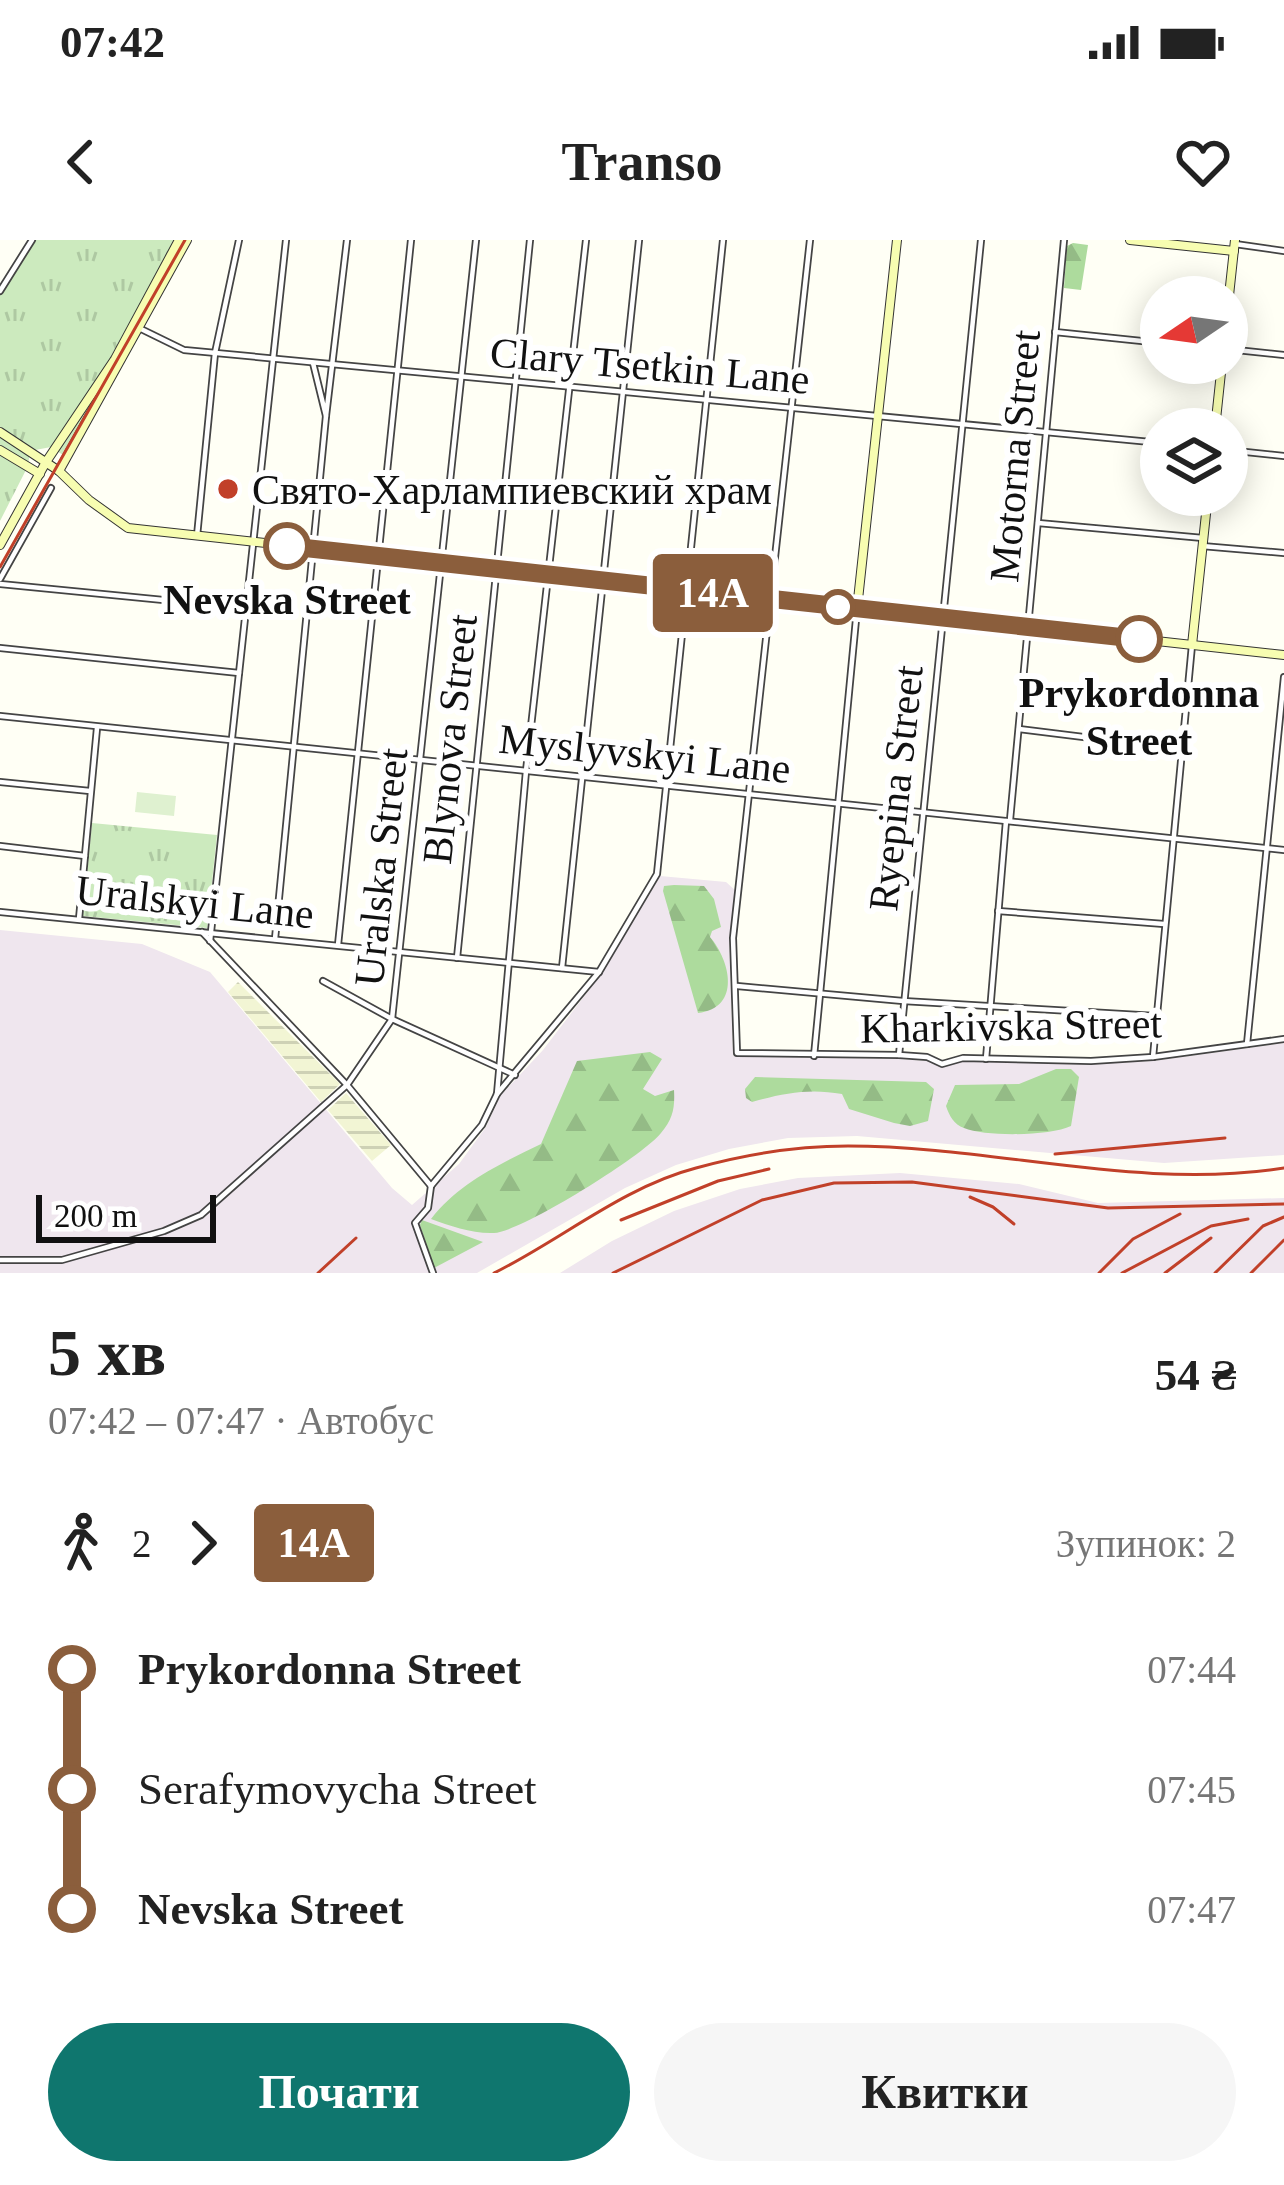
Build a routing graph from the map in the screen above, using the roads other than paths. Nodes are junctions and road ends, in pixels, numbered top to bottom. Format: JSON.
{"nodes":[{"id":1,"x":32,"y":240,"type":"edge"},
{"id":2,"x":183,"y":240,"type":"edge"},
{"id":3,"x":239,"y":240,"type":"edge"},
{"id":4,"x":286,"y":240,"type":"edge"},
{"id":5,"x":347,"y":240,"type":"edge"},
{"id":6,"x":412,"y":240,"type":"edge"},
{"id":7,"x":476,"y":240,"type":"edge"},
{"id":8,"x":530,"y":240,"type":"edge"},
{"id":9,"x":586,"y":240,"type":"edge"},
{"id":10,"x":639,"y":240,"type":"edge"},
{"id":11,"x":723,"y":240,"type":"edge"},
{"id":12,"x":811,"y":240,"type":"edge"},
{"id":13,"x":897,"y":240,"type":"edge"},
{"id":14,"x":981,"y":240,"type":"edge"},
{"id":15,"x":1064,"y":240,"type":"edge"},
{"id":16,"x":1130,"y":240,"type":"edge"},
{"id":17,"x":1234,"y":245,"type":"edge"},
{"id":18,"x":1284,"y":251,"type":"edge"},
{"id":19,"x":1231,"y":276,"type":"edge"},
{"id":20,"x":0,"y":291,"type":"edge"},
{"id":21,"x":140,"y":328,"type":"junction"},
{"id":22,"x":1055,"y":332,"type":"junction"},
{"id":23,"x":1140,"y":341,"type":"edge"},
{"id":24,"x":1248,"y":352,"type":"edge"},
{"id":25,"x":214,"y":353,"type":"junction"},
{"id":26,"x":1284,"y":355,"type":"edge"},
{"id":27,"x":272,"y":359,"type":"junction"},
{"id":28,"x":313,"y":363,"type":"junction"},
{"id":29,"x":334,"y":366,"type":"junction"},
{"id":30,"x":396,"y":372,"type":"junction"},
{"id":31,"x":462,"y":379,"type":"junction"},
{"id":32,"x":514,"y":384,"type":"junction"},
{"id":33,"x":570,"y":389,"type":"junction"},
{"id":34,"x":621,"y":394,"type":"junction"},
{"id":35,"x":706,"y":401,"type":"junction"},
{"id":36,"x":792,"y":408,"type":"junction"},
{"id":37,"x":878,"y":415,"type":"junction"},
{"id":38,"x":326,"y":416,"type":"junction"},
{"id":39,"x":75,"y":420,"type":"junction"},
{"id":40,"x":962,"y":423,"type":"junction"},
{"id":41,"x":85,"y":427,"type":"junction"},
{"id":42,"x":0,"y":432,"type":"edge"},
{"id":43,"x":1046,"y":432,"type":"junction"},
{"id":44,"x":1140,"y":441,"type":"edge"},
{"id":45,"x":0,"y":450,"type":"edge"},
{"id":46,"x":1248,"y":452,"type":"edge"},
{"id":47,"x":1284,"y":456,"type":"edge"},
{"id":48,"x":49,"y":458,"type":"junction"},
{"id":49,"x":59,"y":471,"type":"junction"},
{"id":50,"x":40,"y":474,"type":"junction"},
{"id":51,"x":51,"y":488,"type":"dead end"},
{"id":52,"x":1206,"y":516,"type":"edge"},
{"id":53,"x":1038,"y":523,"type":"junction"},
{"id":54,"x":196,"y":536,"type":"junction"},
{"id":55,"x":253,"y":542,"type":"junction"},
{"id":56,"x":1203,"y":542,"type":"junction"},
{"id":57,"x":0,"y":545,"type":"edge"},
{"id":58,"x":313,"y":549,"type":"junction"},
{"id":59,"x":1284,"y":554,"type":"edge"},
{"id":60,"x":377,"y":556,"type":"junction"},
{"id":61,"x":443,"y":563,"type":"junction"},
{"id":62,"x":496,"y":569,"type":"junction"},
{"id":63,"x":550,"y":575,"type":"junction"},
{"id":64,"x":602,"y":580,"type":"junction"},
{"id":65,"x":0,"y":582,"type":"edge"},
{"id":66,"x":687,"y":590,"type":"junction"},
{"id":67,"x":771,"y":599,"type":"junction"},
{"id":68,"x":246,"y":608,"type":"junction"},
{"id":69,"x":857,"y":609,"type":"junction"},
{"id":70,"x":943,"y":618,"type":"junction"},
{"id":71,"x":1028,"y":627,"type":"junction"},
{"id":72,"x":1192,"y":645,"type":"junction"},
{"id":73,"x":0,"y":648,"type":"edge"},
{"id":74,"x":1284,"y":655,"type":"edge"},
{"id":75,"x":239,"y":673,"type":"junction"},
{"id":76,"x":1284,"y":677,"type":"edge"},
{"id":77,"x":0,"y":716,"type":"edge"},
{"id":78,"x":98,"y":726,"type":"junction"},
{"id":79,"x":1018,"y":729,"type":"junction"},
{"id":80,"x":232,"y":740,"type":"junction"},
{"id":81,"x":293,"y":747,"type":"junction"},
{"id":82,"x":1180,"y":749,"type":"junction"},
{"id":83,"x":358,"y":753,"type":"junction"},
{"id":84,"x":422,"y":760,"type":"junction"},
{"id":85,"x":477,"y":766,"type":"junction"},
{"id":86,"x":526,"y":771,"type":"junction"},
{"id":87,"x":581,"y":777,"type":"junction"},
{"id":88,"x":0,"y":782,"type":"edge"},
{"id":89,"x":667,"y":785,"type":"junction"},
{"id":90,"x":91,"y":791,"type":"junction"},
{"id":91,"x":752,"y":794,"type":"junction"},
{"id":92,"x":838,"y":803,"type":"junction"},
{"id":93,"x":923,"y":812,"type":"junction"},
{"id":94,"x":1008,"y":821,"type":"junction"},
{"id":95,"x":1171,"y":838,"type":"junction"},
{"id":96,"x":0,"y":846,"type":"edge"},
{"id":97,"x":1267,"y":848,"type":"junction"},
{"id":98,"x":1284,"y":850,"type":"edge"},
{"id":99,"x":85,"y":856,"type":"junction"},
{"id":100,"x":0,"y":911,"type":"edge"},
{"id":101,"x":998,"y":911,"type":"junction"},
{"id":102,"x":79,"y":920,"type":"junction"},
{"id":103,"x":1164,"y":924,"type":"junction"},
{"id":104,"x":211,"y":937,"type":"junction"},
{"id":105,"x":275,"y":939,"type":"junction"},
{"id":106,"x":338,"y":946,"type":"junction"},
{"id":107,"x":402,"y":952,"type":"junction"},
{"id":108,"x":457,"y":958,"type":"junction"},
{"id":109,"x":509,"y":963,"type":"junction"},
{"id":110,"x":562,"y":968,"type":"junction"},
{"id":111,"x":599,"y":972,"type":"junction"},
{"id":112,"x":323,"y":981,"type":"dead end"},
{"id":113,"x":735,"y":986,"type":"junction"},
{"id":114,"x":820,"y":992,"type":"junction"},
{"id":115,"x":903,"y":1001,"type":"junction"},
{"id":116,"x":990,"y":1005,"type":"junction"},
{"id":117,"x":1156,"y":1016,"type":"junction"},
{"id":118,"x":392,"y":1019,"type":"junction"},
{"id":119,"x":1284,"y":1039,"type":"edge"},
{"id":120,"x":1247,"y":1044,"type":"junction"},
{"id":121,"x":899,"y":1055,"type":"junction"},
{"id":122,"x":814,"y":1056,"type":"junction"},
{"id":123,"x":1153,"y":1058,"type":"junction"},
{"id":124,"x":986,"y":1059,"type":"junction"},
{"id":125,"x":499,"y":1071,"type":"junction"},
{"id":126,"x":515,"y":1075,"type":"junction"},
{"id":127,"x":347,"y":1085,"type":"junction"},
{"id":128,"x":497,"y":1094,"type":"junction"},
{"id":129,"x":431,"y":1186,"type":"junction"},
{"id":130,"x":0,"y":1259,"type":"edge"},
{"id":131,"x":433,"y":1273,"type":"edge"}],
"edges":[{"from":1,"to":20,"type":"street"},
{"from":2,"to":21,"type":"street"},
{"from":2,"to":39,"type":"street"},
{"from":3,"to":25,"type":"street"},
{"from":4,"to":27,"type":"street"},
{"from":5,"to":29,"type":"street"},
{"from":6,"to":30,"type":"street"},
{"from":7,"to":31,"type":"street","name":"Uralska Street"},
{"from":8,"to":32,"type":"street","name":"Blynova Street"},
{"from":9,"to":33,"type":"street"},
{"from":10,"to":34,"type":"street"},
{"from":11,"to":35,"type":"street"},
{"from":12,"to":36,"type":"street"},
{"from":13,"to":37,"type":"street"},
{"from":14,"to":40,"type":"street","name":"Ryepina Street"},
{"from":15,"to":22,"type":"street","name":"Motorna Street"},
{"from":16,"to":17,"type":"street"},
{"from":17,"to":18,"type":"street"},
{"from":17,"to":19,"type":"street"},
{"from":21,"to":25,"type":"street","name":"Clary Tsetkin Lane"},
{"from":21,"to":41,"type":"street"},
{"from":22,"to":23,"type":"street"},
{"from":22,"to":43,"type":"street","name":"Motorna Street"},
{"from":24,"to":26,"type":"street"},
{"from":25,"to":27,"type":"street","name":"Clary Tsetkin Lane"},
{"from":25,"to":54,"type":"street"},
{"from":27,"to":28,"type":"street","name":"Clary Tsetkin Lane"},
{"from":27,"to":55,"type":"street"},
{"from":28,"to":29,"type":"street","name":"Clary Tsetkin Lane"},
{"from":28,"to":38,"type":"street"},
{"from":29,"to":30,"type":"street","name":"Clary Tsetkin Lane"},
{"from":29,"to":38,"type":"street"},
{"from":30,"to":31,"type":"street","name":"Clary Tsetkin Lane"},
{"from":30,"to":60,"type":"street"},
{"from":31,"to":32,"type":"street","name":"Clary Tsetkin Lane"},
{"from":31,"to":61,"type":"street","name":"Uralska Street"},
{"from":32,"to":33,"type":"street","name":"Clary Tsetkin Lane"},
{"from":32,"to":62,"type":"street","name":"Blynova Street"},
{"from":33,"to":34,"type":"street","name":"Clary Tsetkin Lane"},
{"from":33,"to":63,"type":"street"},
{"from":34,"to":35,"type":"street","name":"Clary Tsetkin Lane"},
{"from":34,"to":64,"type":"street"},
{"from":35,"to":36,"type":"street","name":"Clary Tsetkin Lane"},
{"from":35,"to":66,"type":"street"},
{"from":36,"to":37,"type":"street","name":"Clary Tsetkin Lane"},
{"from":36,"to":67,"type":"street"},
{"from":37,"to":40,"type":"street","name":"Clary Tsetkin Lane"},
{"from":37,"to":69,"type":"street"},
{"from":38,"to":58,"type":"street"},
{"from":39,"to":41,"type":"street"},
{"from":39,"to":48,"type":"street"},
{"from":40,"to":43,"type":"street","name":"Clary Tsetkin Lane"},
{"from":40,"to":70,"type":"street","name":"Ryepina Street"},
{"from":41,"to":49,"type":"street"},
{"from":42,"to":48,"type":"street"},
{"from":43,"to":44,"type":"street","name":"Clary Tsetkin Lane"},
{"from":43,"to":53,"type":"street","name":"Motorna Street"},
{"from":45,"to":50,"type":"street"},
{"from":46,"to":47,"type":"street"},
{"from":48,"to":49,"type":"street"},
{"from":48,"to":50,"type":"street"},
{"from":49,"to":50,"type":"street"},
{"from":49,"to":54,"type":"street"},
{"from":50,"to":57,"type":"street"},
{"from":51,"to":65,"type":"street"},
{"from":52,"to":56,"type":"street"},
{"from":53,"to":56,"type":"street"},
{"from":53,"to":71,"type":"street","name":"Motorna Street"},
{"from":54,"to":55,"type":"street"},
{"from":55,"to":58,"type":"street"},
{"from":55,"to":68,"type":"street"},
{"from":56,"to":59,"type":"street"},
{"from":56,"to":72,"type":"street"},
{"from":58,"to":60,"type":"street"},
{"from":58,"to":81,"type":"street"},
{"from":60,"to":61,"type":"street"},
{"from":60,"to":83,"type":"street"},
{"from":61,"to":62,"type":"street"},
{"from":61,"to":84,"type":"street","name":"Uralska Street"},
{"from":62,"to":63,"type":"street"},
{"from":62,"to":85,"type":"street","name":"Blynova Street"},
{"from":63,"to":64,"type":"street"},
{"from":63,"to":86,"type":"street"},
{"from":64,"to":66,"type":"street"},
{"from":64,"to":87,"type":"street"},
{"from":65,"to":68,"type":"street"},
{"from":66,"to":67,"type":"street"},
{"from":66,"to":89,"type":"street"},
{"from":67,"to":69,"type":"street"},
{"from":67,"to":91,"type":"street"},
{"from":68,"to":75,"type":"street"},
{"from":69,"to":70,"type":"street"},
{"from":69,"to":92,"type":"street"},
{"from":70,"to":71,"type":"street"},
{"from":70,"to":93,"type":"street","name":"Ryepina Street"},
{"from":71,"to":72,"type":"street"},
{"from":71,"to":79,"type":"street","name":"Motorna Street"},
{"from":72,"to":74,"type":"street"},
{"from":72,"to":82,"type":"street"},
{"from":73,"to":75,"type":"street"},
{"from":75,"to":80,"type":"street"},
{"from":76,"to":97,"type":"street"},
{"from":77,"to":78,"type":"street","name":"Myslyvskyi Lane"},
{"from":78,"to":80,"type":"street","name":"Myslyvskyi Lane"},
{"from":78,"to":90,"type":"street"},
{"from":79,"to":82,"type":"street"},
{"from":79,"to":94,"type":"street","name":"Motorna Street"},
{"from":80,"to":81,"type":"street","name":"Myslyvskyi Lane"},
{"from":80,"to":104,"type":"street"},
{"from":81,"to":83,"type":"street","name":"Myslyvskyi Lane"},
{"from":81,"to":105,"type":"street"},
{"from":82,"to":95,"type":"street"},
{"from":83,"to":84,"type":"street","name":"Myslyvskyi Lane"},
{"from":83,"to":106,"type":"street"},
{"from":84,"to":85,"type":"street","name":"Myslyvskyi Lane"},
{"from":84,"to":107,"type":"street","name":"Uralska Street"},
{"from":85,"to":86,"type":"street","name":"Myslyvskyi Lane"},
{"from":85,"to":108,"type":"street","name":"Blynova Street"},
{"from":86,"to":87,"type":"street","name":"Myslyvskyi Lane"},
{"from":86,"to":109,"type":"street"},
{"from":87,"to":89,"type":"street","name":"Myslyvskyi Lane"},
{"from":87,"to":110,"type":"street"},
{"from":88,"to":90,"type":"street"},
{"from":89,"to":91,"type":"street","name":"Myslyvskyi Lane"},
{"from":89,"to":111,"type":"street"},
{"from":90,"to":99,"type":"street"},
{"from":91,"to":92,"type":"street","name":"Myslyvskyi Lane"},
{"from":91,"to":113,"type":"street"},
{"from":92,"to":93,"type":"street","name":"Myslyvskyi Lane"},
{"from":92,"to":114,"type":"street"},
{"from":93,"to":94,"type":"street","name":"Myslyvskyi Lane"},
{"from":93,"to":115,"type":"street","name":"Ryepina Street"},
{"from":94,"to":95,"type":"street","name":"Myslyvskyi Lane"},
{"from":94,"to":101,"type":"street","name":"Motorna Street"},
{"from":95,"to":97,"type":"street","name":"Myslyvskyi Lane"},
{"from":95,"to":103,"type":"street"},
{"from":96,"to":99,"type":"street"},
{"from":97,"to":98,"type":"street","name":"Myslyvskyi Lane"},
{"from":97,"to":120,"type":"street"},
{"from":99,"to":102,"type":"street"},
{"from":100,"to":102,"type":"street","name":"Uralskyi Lane"},
{"from":101,"to":103,"type":"street"},
{"from":101,"to":116,"type":"street","name":"Motorna Street"},
{"from":102,"to":104,"type":"street","name":"Uralskyi Lane"},
{"from":103,"to":117,"type":"street"},
{"from":104,"to":105,"type":"street","name":"Uralskyi Lane"},
{"from":104,"to":127,"type":"street"},
{"from":105,"to":106,"type":"street","name":"Uralskyi Lane"},
{"from":106,"to":107,"type":"street","name":"Uralskyi Lane"},
{"from":107,"to":108,"type":"street","name":"Uralskyi Lane"},
{"from":107,"to":118,"type":"street","name":"Uralska Street"},
{"from":108,"to":109,"type":"street","name":"Uralskyi Lane"},
{"from":109,"to":110,"type":"street","name":"Uralskyi Lane"},
{"from":109,"to":125,"type":"street"},
{"from":110,"to":111,"type":"street","name":"Uralskyi Lane"},
{"from":111,"to":126,"type":"street"},
{"from":112,"to":118,"type":"street"},
{"from":113,"to":114,"type":"street"},
{"from":113,"to":122,"type":"street","name":"Kharkivska Street"},
{"from":114,"to":115,"type":"street"},
{"from":114,"to":122,"type":"street"},
{"from":115,"to":116,"type":"street"},
{"from":115,"to":121,"type":"street","name":"Ryepina Street"},
{"from":116,"to":117,"type":"street"},
{"from":116,"to":124,"type":"street","name":"Motorna Street"},
{"from":117,"to":123,"type":"street"},
{"from":118,"to":125,"type":"street"},
{"from":118,"to":127,"type":"street","name":"Uralska Street"},
{"from":119,"to":120,"type":"street","name":"Kharkivska Street"},
{"from":120,"to":123,"type":"street","name":"Kharkivska Street"},
{"from":121,"to":122,"type":"street","name":"Kharkivska Street"},
{"from":121,"to":124,"type":"street","name":"Kharkivska Street"},
{"from":123,"to":124,"type":"street","name":"Kharkivska Street"},
{"from":125,"to":126,"type":"street"},
{"from":125,"to":128,"type":"street"},
{"from":126,"to":128,"type":"street"},
{"from":127,"to":129,"type":"street"},
{"from":127,"to":130,"type":"street","name":"Uralska Street"},
{"from":128,"to":129,"type":"street"},
{"from":129,"to":131,"type":"street"}]}
